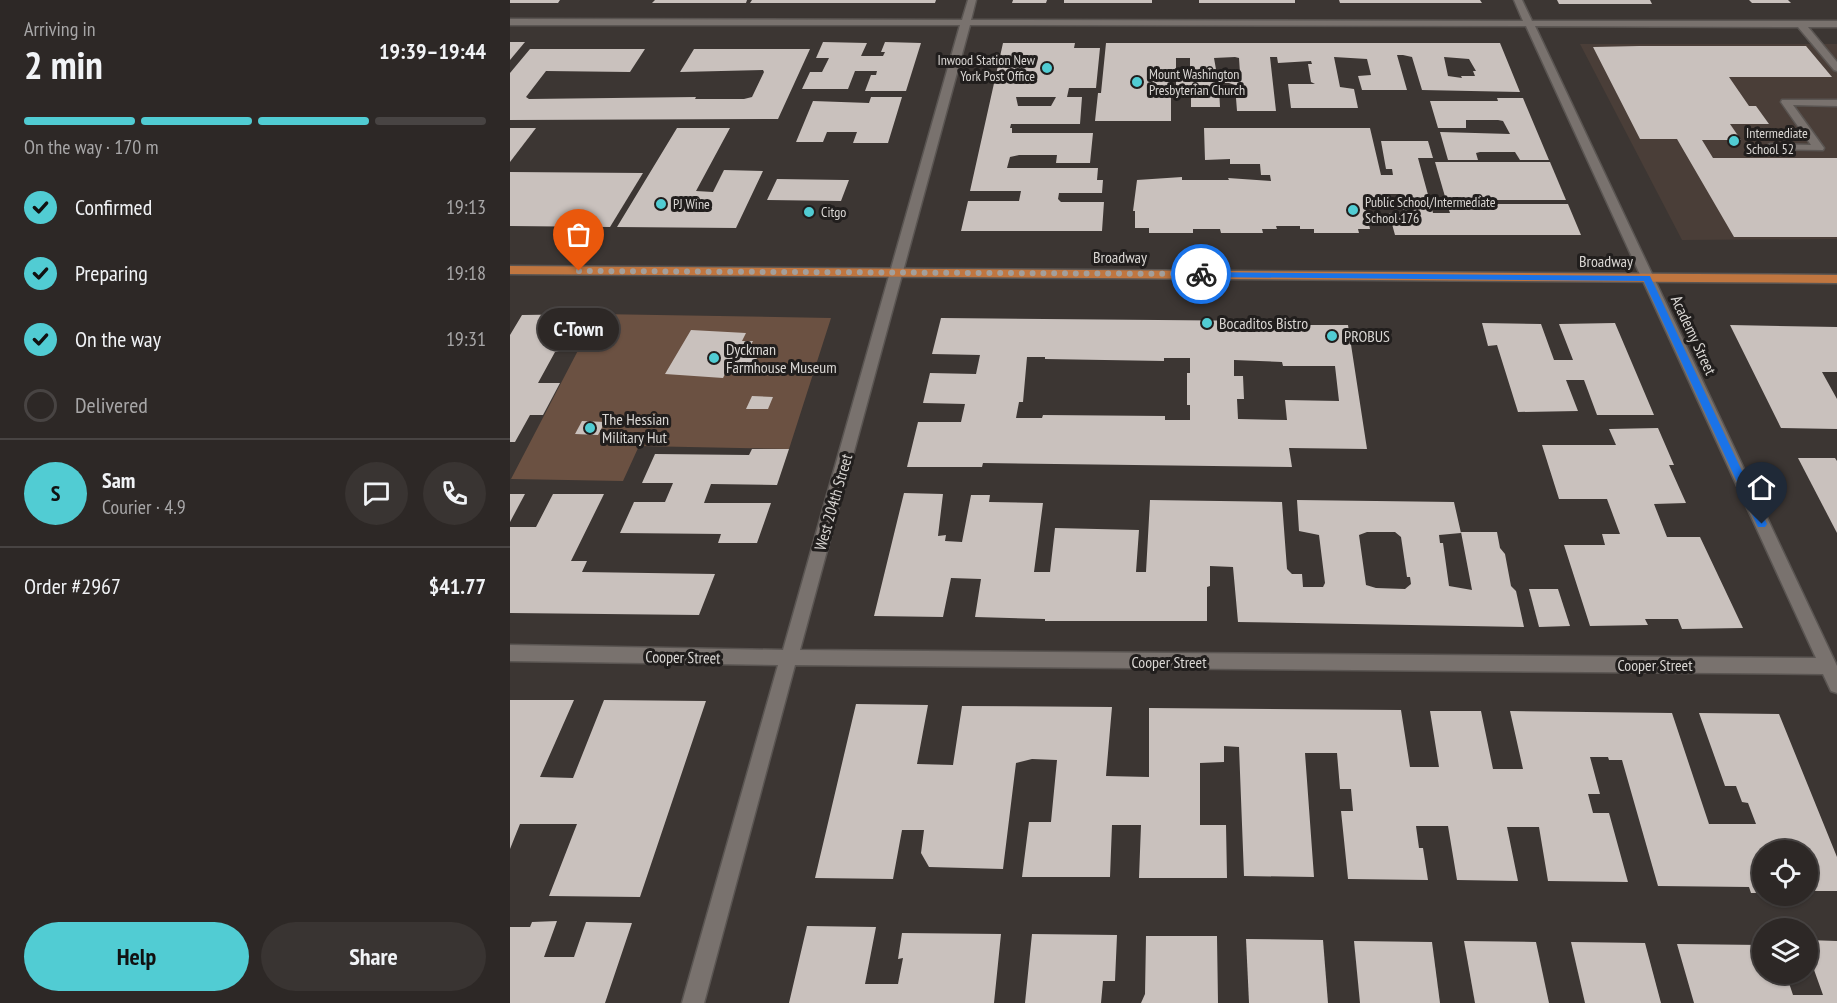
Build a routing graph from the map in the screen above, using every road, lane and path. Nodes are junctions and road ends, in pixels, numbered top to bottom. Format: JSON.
{"nodes":[{"id":1,"x":972,"y":0,"type":"edge"},
{"id":2,"x":1518,"y":0,"type":"edge"},
{"id":3,"x":510,"y":22,"type":"edge"},
{"id":4,"x":966,"y":23,"type":"junction"},
{"id":5,"x":1529,"y":24,"type":"junction"},
{"id":6,"x":1801,"y":24,"type":"junction"},
{"id":7,"x":1837,"y":24,"type":"edge"},
{"id":8,"x":1837,"y":68,"type":"edge"},
{"id":9,"x":1837,"y":103,"type":"edge"},
{"id":10,"x":1770,"y":147,"type":"dead end"},
{"id":11,"x":510,"y":270,"type":"edge"},
{"id":12,"x":897,"y":272,"type":"junction"},
{"id":13,"x":1647,"y":278,"type":"junction"},
{"id":14,"x":1837,"y":279,"type":"edge"},
{"id":15,"x":510,"y":653,"type":"edge"},
{"id":16,"x":790,"y":658,"type":"junction"},
{"id":17,"x":1828,"y":666,"type":"junction"},
{"id":18,"x":1837,"y":686,"type":"edge"},
{"id":19,"x":693,"y":1003,"type":"edge"}],
"edges":[{"from":1,"to":4,"type":"street","name":"West 204th Street"},
{"from":2,"to":5,"type":"street","name":"Academy Street"},
{"from":3,"to":4,"type":"street"},
{"from":4,"to":5,"type":"street"},
{"from":4,"to":12,"type":"street","name":"West 204th Street"},
{"from":5,"to":6,"type":"street"},
{"from":5,"to":13,"type":"street","name":"Academy Street"},
{"from":6,"to":7,"type":"street"},
{"from":6,"to":8,"type":"street"},
{"from":9,"to":10,"type":"street"},
{"from":11,"to":12,"type":"main road","name":"Broadway"},
{"from":12,"to":13,"type":"main road","name":"Broadway"},
{"from":12,"to":16,"type":"street","name":"West 204th Street"},
{"from":13,"to":14,"type":"main road","name":"Broadway"},
{"from":13,"to":17,"type":"street","name":"Academy Street"},
{"from":15,"to":16,"type":"street","name":"Cooper Street"},
{"from":16,"to":17,"type":"street","name":"Cooper Street"},
{"from":16,"to":19,"type":"street","name":"West 204th Street"},
{"from":17,"to":18,"type":"street","name":"Academy Street"}]}
